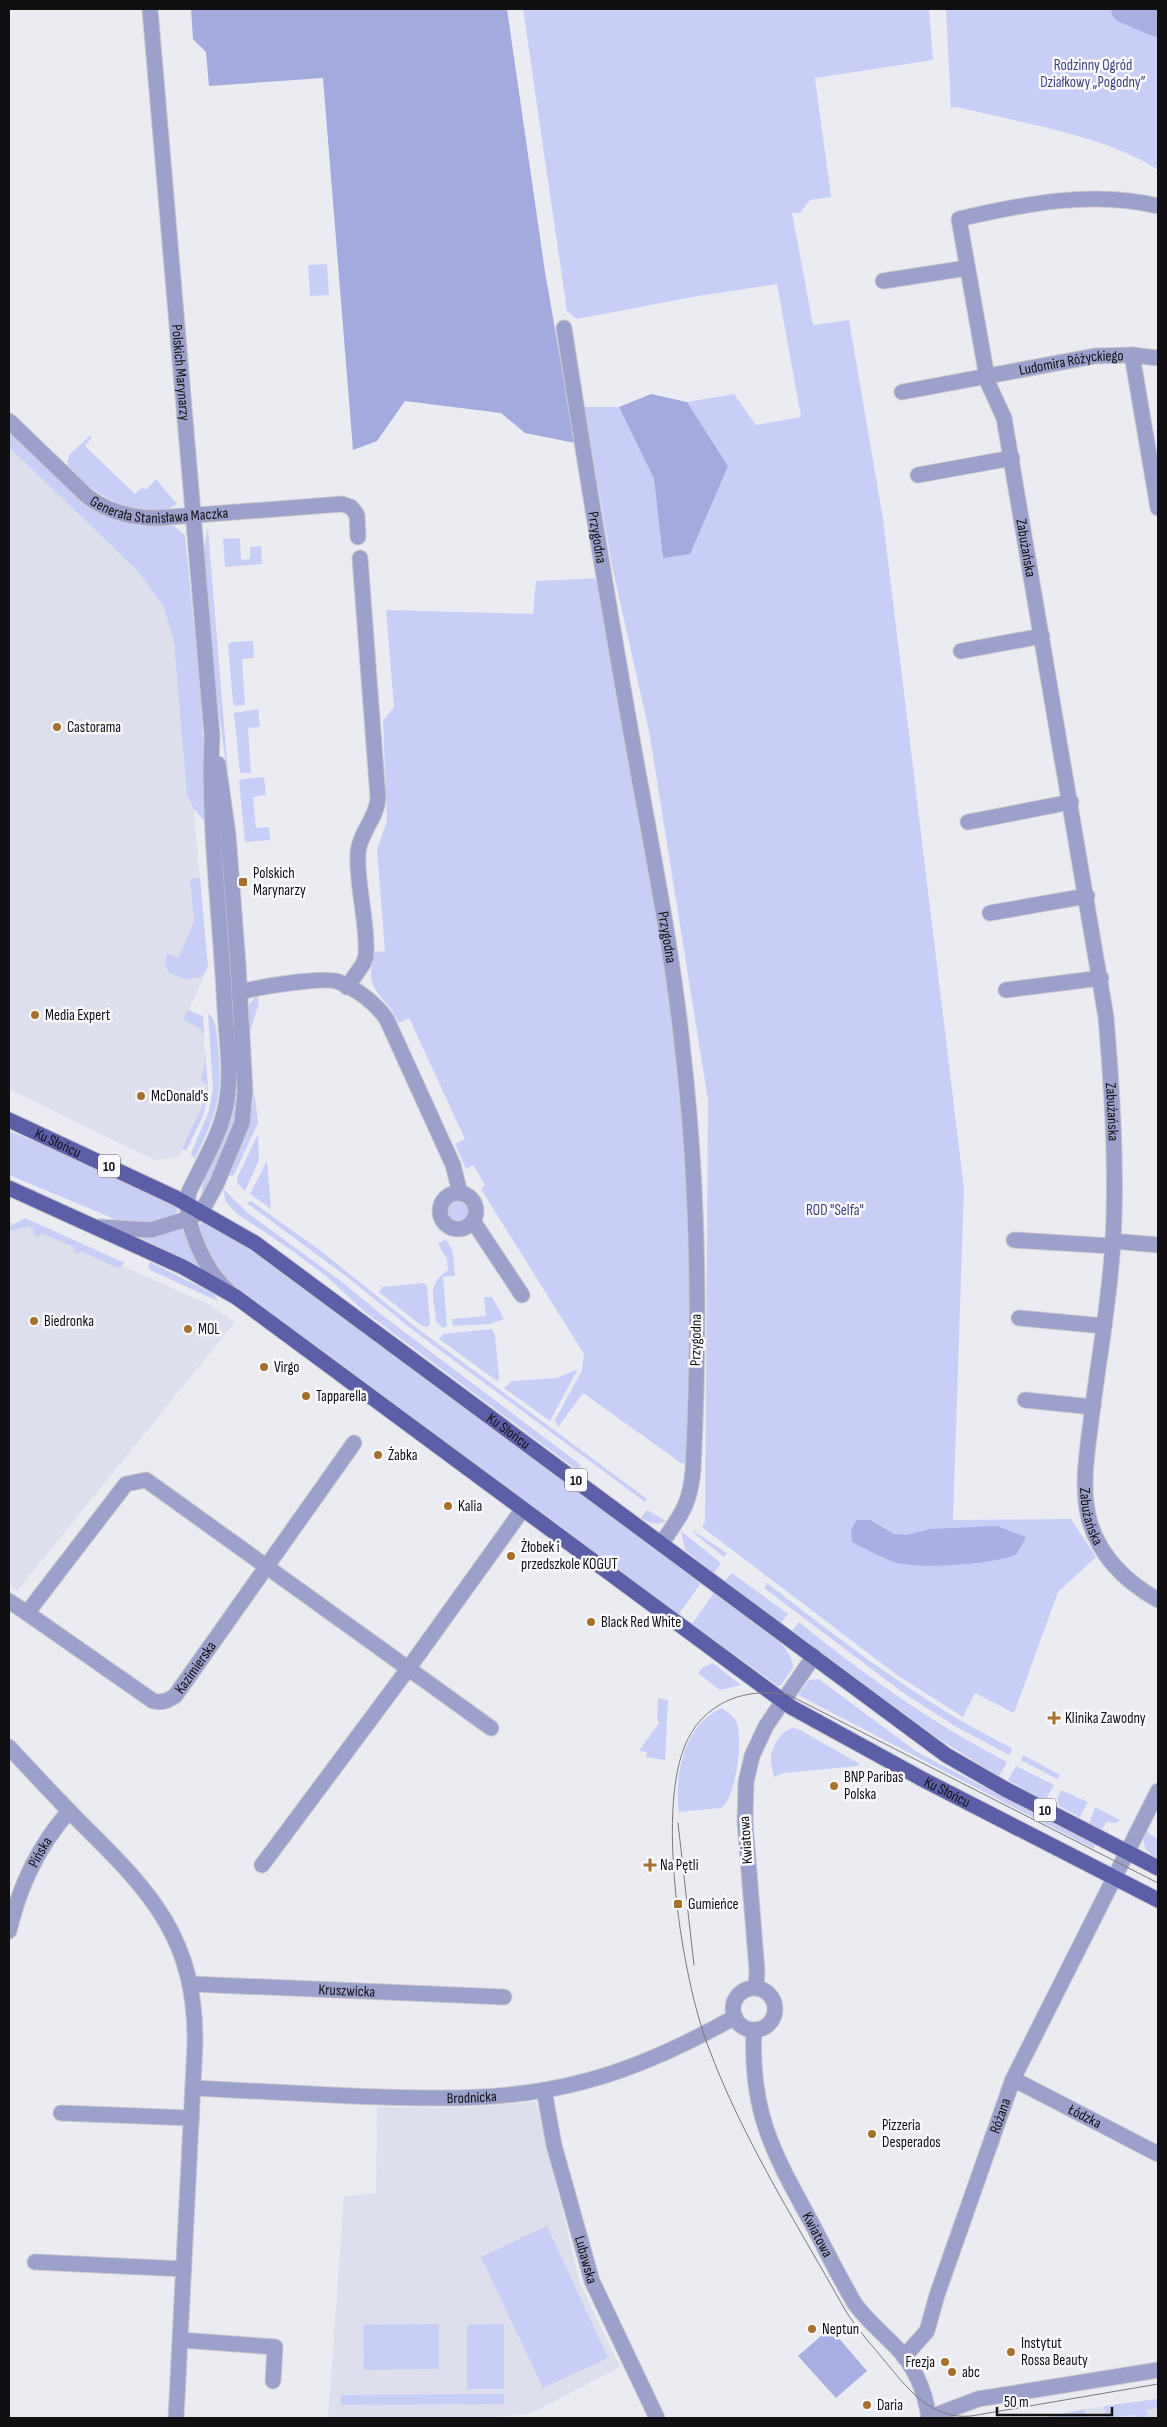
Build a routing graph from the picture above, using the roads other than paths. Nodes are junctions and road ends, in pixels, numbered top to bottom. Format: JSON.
{"nodes":[{"id":1,"x":150,"y":9,"type":"edge"},
{"id":2,"x":1158,"y":206,"type":"edge"},
{"id":3,"x":967,"y":268,"type":"junction"},
{"id":4,"x":883,"y":281,"type":"dead end"},
{"id":5,"x":564,"y":328,"type":"dead end"},
{"id":6,"x":1132,"y":355,"type":"junction"},
{"id":7,"x":1158,"y":358,"type":"edge"},
{"id":8,"x":986,"y":376,"type":"junction"},
{"id":9,"x":902,"y":392,"type":"dead end"},
{"id":10,"x":9,"y":421,"type":"edge"},
{"id":11,"x":1012,"y":458,"type":"junction"},
{"id":12,"x":918,"y":475,"type":"dead end"},
{"id":13,"x":1158,"y":508,"type":"edge"},
{"id":14,"x":193,"y":515,"type":"junction"},
{"id":15,"x":358,"y":537,"type":"dead end"},
{"id":16,"x":360,"y":558,"type":"dead end"},
{"id":17,"x":1042,"y":636,"type":"junction"},
{"id":18,"x":961,"y":651,"type":"dead end"},
{"id":19,"x":212,"y":735,"type":"junction"},
{"id":20,"x":1071,"y":802,"type":"junction"},
{"id":21,"x":968,"y":822,"type":"dead end"},
{"id":22,"x":1087,"y":896,"type":"junction"},
{"id":23,"x":990,"y":913,"type":"dead end"},
{"id":24,"x":1101,"y":978,"type":"junction"},
{"id":25,"x":347,"y":987,"type":"junction"},
{"id":26,"x":1006,"y":990,"type":"dead end"},
{"id":27,"x":240,"y":993,"type":"junction"},
{"id":28,"x":9,"y":1120,"type":"edge"},
{"id":29,"x":9,"y":1188,"type":"edge"},
{"id":30,"x":460,"y":1193,"type":"junction"},
{"id":31,"x":193,"y":1211,"type":"junction"},
{"id":32,"x":473,"y":1221,"type":"junction"},
{"id":33,"x":88,"y":1224,"type":"junction"},
{"id":34,"x":1014,"y":1240,"type":"dead end"},
{"id":35,"x":1113,"y":1244,"type":"junction"},
{"id":36,"x":1158,"y":1246,"type":"edge"},
{"id":37,"x":522,"y":1295,"type":"dead end"},
{"id":38,"x":236,"y":1297,"type":"junction"},
{"id":39,"x":1019,"y":1318,"type":"dead end"},
{"id":40,"x":1104,"y":1326,"type":"junction"},
{"id":41,"x":1024,"y":1400,"type":"dead end"},
{"id":42,"x":1093,"y":1407,"type":"junction"},
{"id":43,"x":354,"y":1443,"type":"dead end"},
{"id":44,"x":523,"y":1509,"type":"junction"},
{"id":45,"x":661,"y":1544,"type":"junction"},
{"id":46,"x":266,"y":1567,"type":"junction"},
{"id":47,"x":1158,"y":1600,"type":"edge"},
{"id":48,"x":9,"y":1601,"type":"edge"},
{"id":49,"x":27,"y":1613,"type":"junction"},
{"id":50,"x":814,"y":1656,"type":"junction"},
{"id":51,"x":408,"y":1669,"type":"junction"},
{"id":52,"x":782,"y":1701,"type":"junction"},
{"id":53,"x":491,"y":1728,"type":"dead end"},
{"id":54,"x":9,"y":1747,"type":"edge"},
{"id":55,"x":1158,"y":1791,"type":"edge"},
{"id":56,"x":69,"y":1811,"type":"junction"},
{"id":57,"x":1127,"y":1852,"type":"junction"},
{"id":58,"x":262,"y":1866,"type":"dead end"},
{"id":59,"x":1158,"y":1868,"type":"edge"},
{"id":60,"x":1115,"y":1878,"type":"junction"},
{"id":61,"x":13,"y":1895,"type":"edge"},
{"id":62,"x":1158,"y":1900,"type":"edge"},
{"id":63,"x":9,"y":1931,"type":"edge"},
{"id":64,"x":191,"y":1984,"type":"junction"},
{"id":65,"x":756,"y":1988,"type":"junction"},
{"id":66,"x":504,"y":1996,"type":"dead end"},
{"id":67,"x":735,"y":2017,"type":"junction"},
{"id":68,"x":754,"y":2030,"type":"junction"},
{"id":69,"x":1013,"y":2079,"type":"junction"},
{"id":70,"x":193,"y":2088,"type":"junction"},
{"id":71,"x":544,"y":2090,"type":"junction"},
{"id":72,"x":62,"y":2114,"type":"dead end"},
{"id":73,"x":192,"y":2118,"type":"junction"},
{"id":74,"x":1158,"y":2154,"type":"edge"},
{"id":75,"x":35,"y":2262,"type":"dead end"},
{"id":76,"x":184,"y":2269,"type":"junction"},
{"id":77,"x":181,"y":2340,"type":"junction"},
{"id":78,"x":904,"y":2357,"type":"junction"},
{"id":79,"x":1158,"y":2370,"type":"edge"},
{"id":80,"x":274,"y":2381,"type":"dead end"},
{"id":81,"x":176,"y":2418,"type":"edge"},
{"id":82,"x":657,"y":2418,"type":"edge"},
{"id":83,"x":929,"y":2418,"type":"edge"}],
"edges":[{"from":1,"to":14,"type":"street","name":"Polskich Marynarzy"},
{"from":2,"to":3,"type":"street","name":"Zabużańska"},
{"from":3,"to":4,"type":"street"},
{"from":3,"to":8,"type":"street","name":"Zabużańska"},
{"from":5,"to":45,"type":"street","name":"Przygodna"},
{"from":6,"to":7,"type":"street","name":"Ludomira Różyckiego"},
{"from":6,"to":8,"type":"street","name":"Ludomira Różyckiego"},
{"from":6,"to":13,"type":"street"},
{"from":8,"to":9,"type":"street"},
{"from":8,"to":11,"type":"street","name":"Zabużańska"},
{"from":10,"to":14,"type":"street","name":"Generała Stanisława Maczka"},
{"from":11,"to":12,"type":"street"},
{"from":11,"to":17,"type":"street","name":"Zabużańska"},
{"from":14,"to":15,"type":"street","name":"Generała Stanisława Maczka"},
{"from":14,"to":19,"type":"street","name":"Polskich Marynarzy"},
{"from":16,"to":25,"type":"street"},
{"from":17,"to":18,"type":"street"},
{"from":17,"to":20,"type":"street","name":"Zabużańska"},
{"from":19,"to":27,"type":"street","name":"Polskich Marynarzy"},
{"from":19,"to":31,"type":"street","name":"Polskich Marynarzy"},
{"from":20,"to":21,"type":"street"},
{"from":20,"to":22,"type":"street","name":"Zabużańska"},
{"from":22,"to":23,"type":"street"},
{"from":22,"to":24,"type":"street","name":"Zabużańska"},
{"from":24,"to":26,"type":"street"},
{"from":24,"to":35,"type":"street","name":"Zabużańska"},
{"from":25,"to":27,"type":"street"},
{"from":25,"to":30,"type":"street"},
{"from":27,"to":31,"type":"street","name":"Polskich Marynarzy"},
{"from":28,"to":31,"type":"main road","name":"Ku Słońcu","number":"10"},
{"from":29,"to":33,"type":"main road","name":"Ku Słońcu","number":"10"},
{"from":30,"to":32,"type":"street"},
{"from":30,"to":32,"type":"street"},
{"from":31,"to":33,"type":"street","name":"Ku Słońcu"},
{"from":31,"to":38,"type":"street","name":"Ku Słońcu"},
{"from":31,"to":45,"type":"main road","name":"Ku Słońcu","number":"10"},
{"from":32,"to":37,"type":"street"},
{"from":33,"to":38,"type":"main road","name":"Ku Słońcu","number":"10"},
{"from":34,"to":35,"type":"street"},
{"from":35,"to":36,"type":"street"},
{"from":35,"to":40,"type":"street","name":"Zabużańska"},
{"from":38,"to":44,"type":"main road","name":"Ku Słońcu","number":"10"},
{"from":39,"to":40,"type":"street"},
{"from":40,"to":42,"type":"street","name":"Zabużańska"},
{"from":41,"to":42,"type":"street"},
{"from":42,"to":47,"type":"street","name":"Zabużańska"},
{"from":43,"to":46,"type":"street","name":"Kazimierska"},
{"from":44,"to":51,"type":"street"},
{"from":44,"to":52,"type":"main road","name":"Ku Słońcu","number":"10"},
{"from":45,"to":50,"type":"main road","name":"Ku Słońcu","number":"10"},
{"from":46,"to":49,"type":"street"},
{"from":46,"to":49,"type":"street","name":"Kazimierska"},
{"from":46,"to":51,"type":"street"},
{"from":48,"to":49,"type":"street","name":"Kazimierska"},
{"from":50,"to":52,"type":"street"},
{"from":50,"to":57,"type":"main road","name":"Ku Słońcu","number":"10"},
{"from":51,"to":53,"type":"street"},
{"from":51,"to":58,"type":"street"},
{"from":52,"to":60,"type":"main road","name":"Ku Słońcu","number":"10"},
{"from":52,"to":65,"type":"street","name":"Kwiatowa"},
{"from":54,"to":56,"type":"street"},
{"from":55,"to":57,"type":"street"},
{"from":56,"to":61,"type":"street","name":"Pińska"},
{"from":56,"to":64,"type":"street"},
{"from":57,"to":59,"type":"main road","name":"Ku Słońcu","number":"10"},
{"from":57,"to":60,"type":"street"},
{"from":60,"to":62,"type":"main road","name":"Ku Słońcu","number":"10"},
{"from":60,"to":69,"type":"street","name":"Różana"},
{"from":61,"to":63,"type":"street","name":"Pińska"},
{"from":64,"to":66,"type":"street","name":"Kruszwicka"},
{"from":64,"to":70,"type":"street"},
{"from":65,"to":67,"type":"street"},
{"from":65,"to":68,"type":"street"},
{"from":67,"to":68,"type":"street"},
{"from":67,"to":71,"type":"street","name":"Brodnicka"},
{"from":68,"to":78,"type":"street","name":"Kwiatowa"},
{"from":69,"to":74,"type":"street","name":"Łódzka"},
{"from":69,"to":78,"type":"street","name":"Różana"},
{"from":70,"to":71,"type":"street","name":"Brodnicka"},
{"from":70,"to":73,"type":"street"},
{"from":71,"to":82,"type":"street","name":"Lubawska"},
{"from":72,"to":73,"type":"street"},
{"from":73,"to":76,"type":"street"},
{"from":75,"to":76,"type":"street"},
{"from":76,"to":77,"type":"street"},
{"from":77,"to":80,"type":"street"},
{"from":77,"to":81,"type":"street"},
{"from":78,"to":83,"type":"street","name":"Kwiatowa"},
{"from":79,"to":83,"type":"street"}]}
